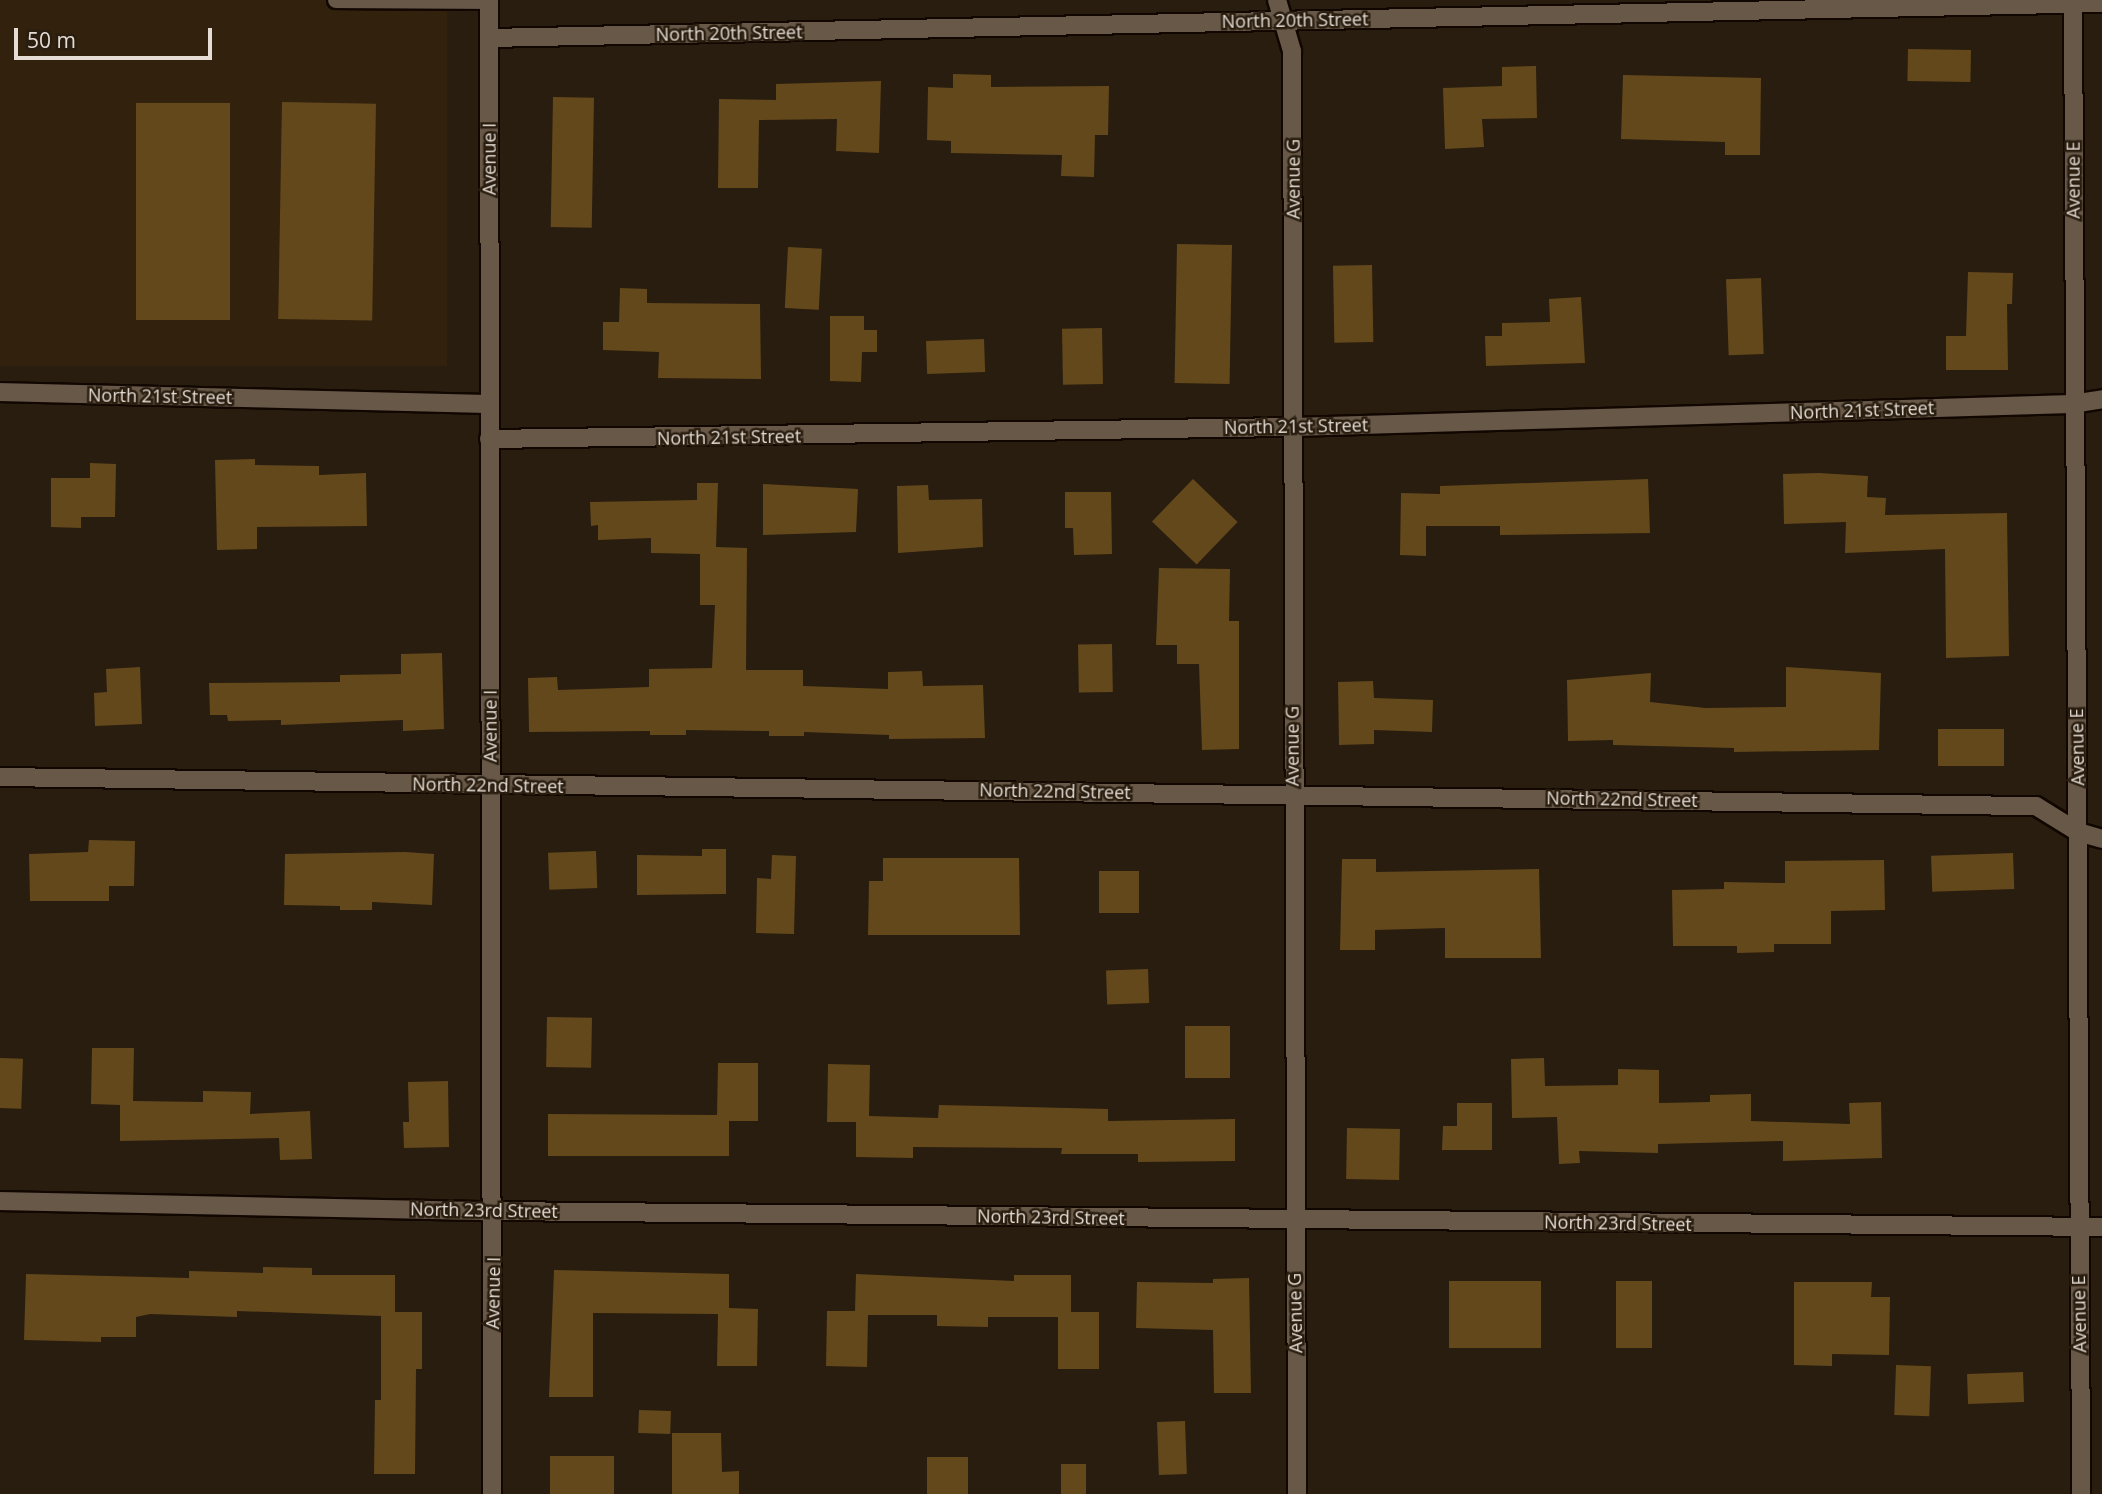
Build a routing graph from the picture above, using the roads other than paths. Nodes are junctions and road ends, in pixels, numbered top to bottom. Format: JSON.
{"nodes":[{"id":1,"x":337,"y":0,"type":"edge"},
{"id":2,"x":411,"y":0,"type":"edge"},
{"id":3,"x":1277,"y":0,"type":"edge"},
{"id":4,"x":489,"y":1,"type":"edge"},
{"id":5,"x":2073,"y":1,"type":"edge"},
{"id":6,"x":2102,"y":2,"type":"edge"},
{"id":7,"x":1282,"y":20,"type":"junction"},
{"id":8,"x":489,"y":38,"type":"junction"},
{"id":9,"x":0,"y":393,"type":"edge"},
{"id":10,"x":2102,"y":399,"type":"edge"},
{"id":11,"x":489,"y":404,"type":"junction"},
{"id":12,"x":2072,"y":404,"type":"junction"},
{"id":13,"x":1293,"y":427,"type":"junction"},
{"id":14,"x":489,"y":439,"type":"junction"},
{"id":15,"x":0,"y":777,"type":"edge"},
{"id":16,"x":490,"y":785,"type":"junction"},
{"id":17,"x":1292,"y":794,"type":"junction"},
{"id":18,"x":2078,"y":832,"type":"junction"},
{"id":19,"x":2102,"y":839,"type":"edge"},
{"id":20,"x":0,"y":1201,"type":"edge"},
{"id":21,"x":494,"y":1211,"type":"junction"},
{"id":22,"x":1293,"y":1220,"type":"junction"},
{"id":23,"x":2078,"y":1227,"type":"junction"},
{"id":24,"x":2102,"y":1227,"type":"edge"},
{"id":25,"x":492,"y":1494,"type":"edge"},
{"id":26,"x":1297,"y":1494,"type":"edge"},
{"id":27,"x":2081,"y":1494,"type":"edge"}],
"edges":[{"from":1,"to":2,"type":"lane"},
{"from":2,"to":4,"type":"lane"},
{"from":3,"to":7,"type":"street","name":"Avenue G"},
{"from":4,"to":8,"type":"street","name":"Avenue I"},
{"from":5,"to":6,"type":"street","name":"North 20th Street"},
{"from":5,"to":7,"type":"street","name":"North 20th Street"},
{"from":5,"to":12,"type":"street","name":"Avenue E"},
{"from":7,"to":8,"type":"street","name":"North 20th Street"},
{"from":7,"to":13,"type":"street","name":"Avenue G"},
{"from":8,"to":11,"type":"street","name":"Avenue I"},
{"from":9,"to":11,"type":"street","name":"North 21st Street"},
{"from":10,"to":12,"type":"street","name":"North 21st Street"},
{"from":11,"to":14,"type":"street","name":"Avenue I"},
{"from":12,"to":13,"type":"street","name":"North 21st Street"},
{"from":12,"to":18,"type":"street","name":"Avenue E"},
{"from":13,"to":14,"type":"street","name":"North 21st Street"},
{"from":13,"to":17,"type":"street","name":"Avenue G"},
{"from":14,"to":16,"type":"street","name":"Avenue I"},
{"from":15,"to":16,"type":"street","name":"North 22nd Street"},
{"from":16,"to":17,"type":"street","name":"North 22nd Street"},
{"from":16,"to":21,"type":"street","name":"Avenue I"},
{"from":17,"to":18,"type":"street","name":"North 22nd Street"},
{"from":17,"to":22,"type":"street","name":"Avenue G"},
{"from":18,"to":19,"type":"street","name":"North 22nd Street"},
{"from":18,"to":23,"type":"street","name":"Avenue E"},
{"from":20,"to":21,"type":"street","name":"North 23rd Street"},
{"from":21,"to":22,"type":"street","name":"North 23rd Street"},
{"from":21,"to":25,"type":"street","name":"Avenue I"},
{"from":22,"to":23,"type":"street","name":"North 23rd Street"},
{"from":22,"to":26,"type":"street","name":"Avenue G"},
{"from":23,"to":24,"type":"street","name":"North 23rd Street"},
{"from":23,"to":27,"type":"street","name":"Avenue E"}]}
